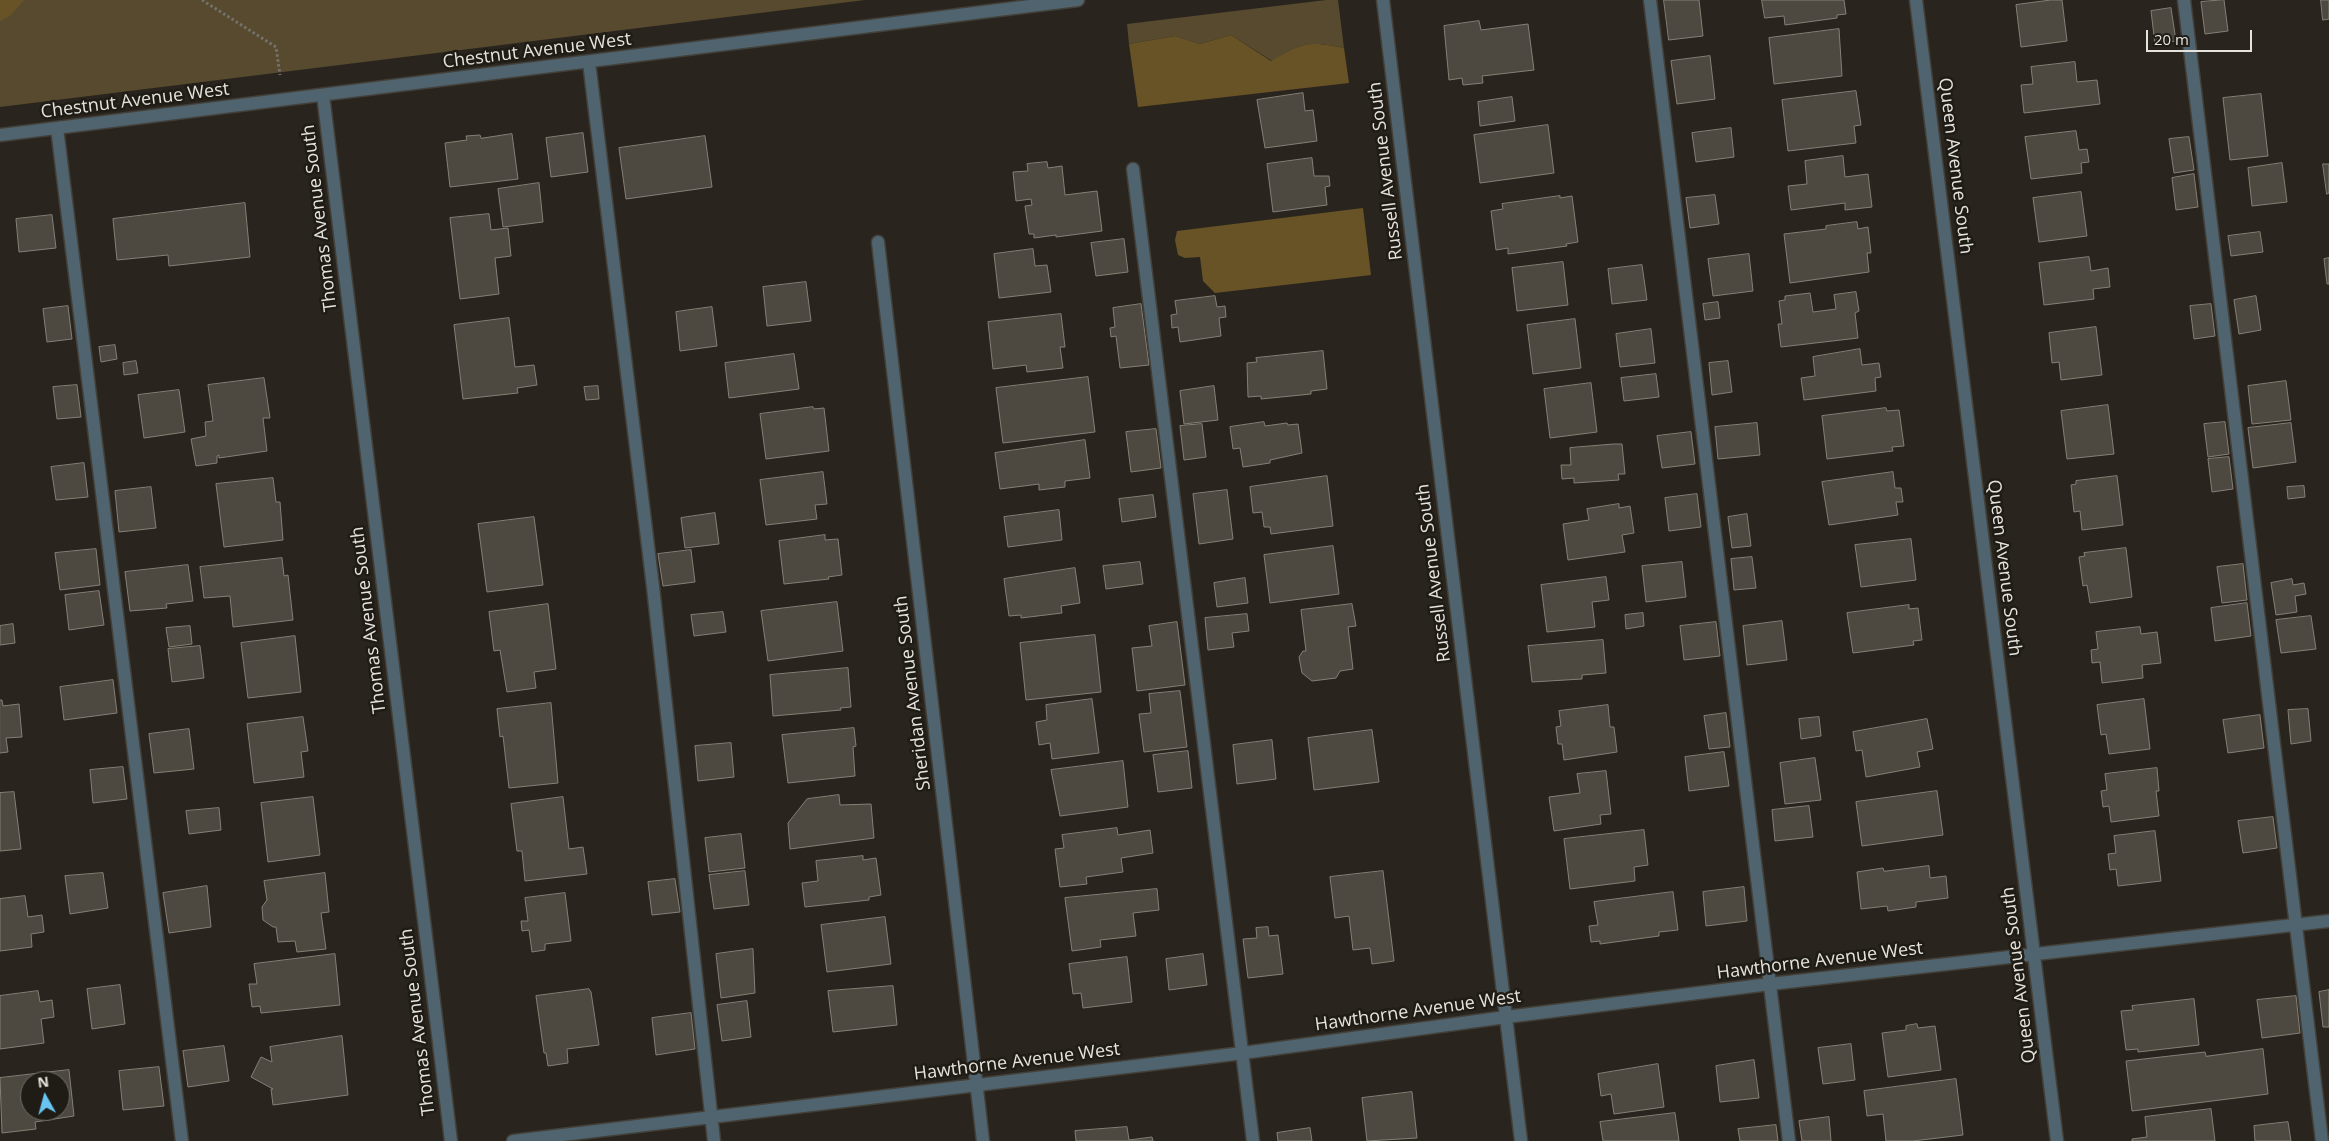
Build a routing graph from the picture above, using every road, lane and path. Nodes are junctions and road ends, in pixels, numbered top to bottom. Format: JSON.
{"nodes":[{"id":1,"x":202,"y":0,"type":"edge"},
{"id":2,"x":1078,"y":0,"type":"edge"},
{"id":3,"x":1383,"y":0,"type":"edge"},
{"id":4,"x":1650,"y":0,"type":"edge"},
{"id":5,"x":1916,"y":0,"type":"edge"},
{"id":6,"x":2184,"y":0,"type":"edge"},
{"id":7,"x":589,"y":62,"type":"junction"},
{"id":8,"x":323,"y":95,"type":"junction"},
{"id":9,"x":284,"y":100,"type":"junction"},
{"id":10,"x":57,"y":128,"type":"junction"},
{"id":11,"x":0,"y":135,"type":"edge"},
{"id":12,"x":1133,"y":169,"type":"dead end"},
{"id":13,"x":878,"y":242,"type":"dead end"},
{"id":14,"x":2329,"y":921,"type":"edge"},
{"id":15,"x":2296,"y":925,"type":"junction"},
{"id":16,"x":2034,"y":954,"type":"junction"},
{"id":17,"x":1770,"y":984,"type":"junction"},
{"id":18,"x":1506,"y":1017,"type":"junction"},
{"id":19,"x":1243,"y":1053,"type":"junction"},
{"id":20,"x":976,"y":1084,"type":"junction"},
{"id":21,"x":710,"y":1116,"type":"junction"},
{"id":22,"x":182,"y":1141,"type":"edge"},
{"id":23,"x":450,"y":1141,"type":"edge"},
{"id":24,"x":513,"y":1141,"type":"edge"},
{"id":25,"x":714,"y":1141,"type":"edge"},
{"id":26,"x":984,"y":1141,"type":"edge"},
{"id":27,"x":1253,"y":1141,"type":"edge"},
{"id":28,"x":1521,"y":1141,"type":"edge"},
{"id":29,"x":1789,"y":1141,"type":"edge"},
{"id":30,"x":2057,"y":1141,"type":"edge"},
{"id":31,"x":2322,"y":1141,"type":"edge"}],
"edges":[{"from":1,"to":9,"type":"path"},
{"from":2,"to":7,"type":"street","name":"Chestnut Avenue West"},
{"from":3,"to":18,"type":"street","name":"Russell Avenue South"},
{"from":4,"to":17,"type":"street"},
{"from":5,"to":16,"type":"street","name":"Queen Avenue South"},
{"from":6,"to":15,"type":"street"},
{"from":7,"to":8,"type":"street","name":"Chestnut Avenue West"},
{"from":7,"to":21,"type":"street"},
{"from":8,"to":9,"type":"street","name":"Chestnut Avenue West"},
{"from":8,"to":23,"type":"street","name":"Thomas Avenue South"},
{"from":9,"to":10,"type":"street","name":"Chestnut Avenue West"},
{"from":10,"to":11,"type":"street","name":"Chestnut Avenue West"},
{"from":10,"to":22,"type":"street"},
{"from":12,"to":19,"type":"street"},
{"from":13,"to":20,"type":"street","name":"Sheridan Avenue South"},
{"from":14,"to":15,"type":"street","name":"Hawthorne Avenue West"},
{"from":15,"to":16,"type":"street","name":"Hawthorne Avenue West"},
{"from":15,"to":31,"type":"street"},
{"from":16,"to":17,"type":"street","name":"Hawthorne Avenue West"},
{"from":16,"to":30,"type":"street","name":"Queen Avenue South"},
{"from":17,"to":18,"type":"street","name":"Hawthorne Avenue West"},
{"from":17,"to":29,"type":"street"},
{"from":18,"to":19,"type":"street","name":"Hawthorne Avenue West"},
{"from":18,"to":28,"type":"street","name":"Russell Avenue South"},
{"from":19,"to":20,"type":"street","name":"Hawthorne Avenue West"},
{"from":19,"to":27,"type":"street"},
{"from":20,"to":21,"type":"street","name":"Hawthorne Avenue West"},
{"from":20,"to":26,"type":"street","name":"Sheridan Avenue South"},
{"from":21,"to":24,"type":"street","name":"Hawthorne Avenue West"},
{"from":21,"to":25,"type":"street"}]}
